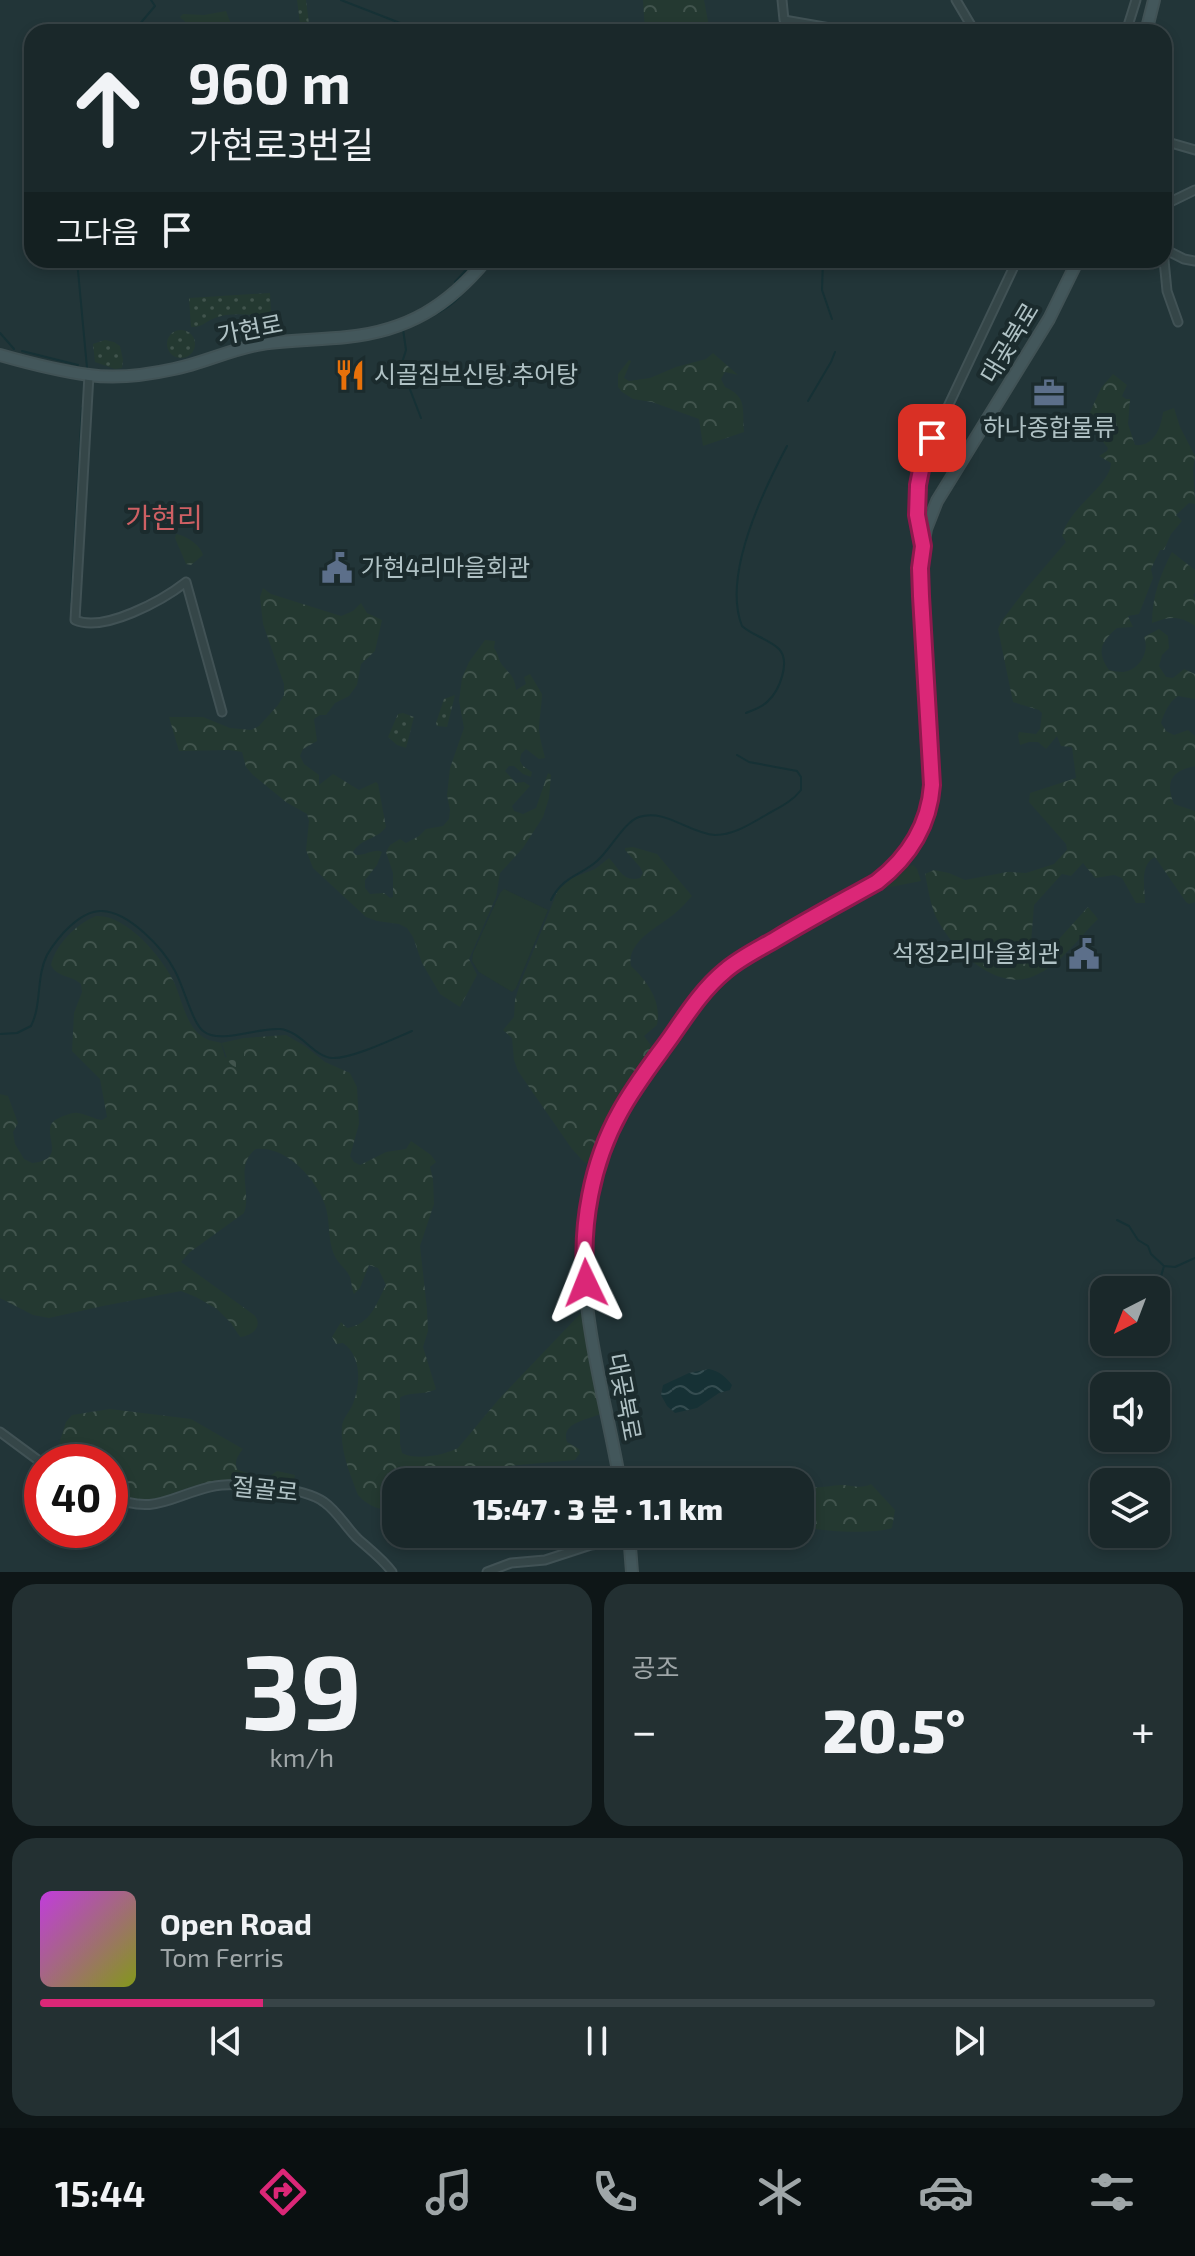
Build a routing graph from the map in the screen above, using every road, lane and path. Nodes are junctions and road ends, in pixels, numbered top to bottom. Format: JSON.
{"nodes":[{"id":1,"x":782,"y":0,"type":"edge"},
{"id":2,"x":956,"y":0,"type":"edge"},
{"id":3,"x":1136,"y":0,"type":"edge"},
{"id":4,"x":1154,"y":0,"type":"edge"},
{"id":5,"x":807,"y":24,"type":"edge"},
{"id":6,"x":970,"y":24,"type":"edge"},
{"id":7,"x":1128,"y":24,"type":"edge"},
{"id":8,"x":1148,"y":24,"type":"edge"},
{"id":9,"x":1172,"y":143,"type":"edge"},
{"id":10,"x":1195,"y":150,"type":"edge"},
{"id":11,"x":1195,"y":190,"type":"edge"},
{"id":12,"x":1172,"y":201,"type":"edge"},
{"id":13,"x":1172,"y":253,"type":"edge"},
{"id":14,"x":1195,"y":261,"type":"edge"},
{"id":15,"x":480,"y":268,"type":"edge"},
{"id":16,"x":1013,"y":268,"type":"edge"},
{"id":17,"x":1074,"y":268,"type":"edge"},
{"id":18,"x":1165,"y":268,"type":"edge"},
{"id":19,"x":1178,"y":322,"type":"dead end"},
{"id":20,"x":0,"y":355,"type":"edge"},
{"id":21,"x":89,"y":375,"type":"junction"},
{"id":22,"x":923,"y":546,"type":"junction"},
{"id":23,"x":222,"y":712,"type":"dead end"},
{"id":24,"x":0,"y":1432,"type":"edge"},
{"id":25,"x":24,"y":1450,"type":"edge"},
{"id":26,"x":617,"y":1468,"type":"edge"},
{"id":27,"x":128,"y":1503,"type":"edge"},
{"id":28,"x":582,"y":1548,"type":"edge"},
{"id":29,"x":630,"y":1548,"type":"edge"},
{"id":30,"x":392,"y":1572,"type":"edge"},
{"id":31,"x":487,"y":1572,"type":"edge"},
{"id":32,"x":632,"y":1572,"type":"edge"}],
"edges":[{"from":1,"to":5,"type":"street"},
{"from":2,"to":6,"type":"street"},
{"from":3,"to":7,"type":"street"},
{"from":4,"to":8,"type":"street"},
{"from":9,"to":10,"type":"street"},
{"from":11,"to":12,"type":"street"},
{"from":13,"to":14,"type":"street"},
{"from":15,"to":21,"type":"street","name":"가현로"},
{"from":16,"to":22,"type":"street"},
{"from":17,"to":22,"type":"street","name":"대곶북로"},
{"from":18,"to":19,"type":"street"},
{"from":20,"to":21,"type":"street","name":"가현로"},
{"from":21,"to":23,"type":"street"},
{"from":22,"to":26,"type":"street","name":"대곶북로"},
{"from":24,"to":25,"type":"street"},
{"from":27,"to":30,"type":"street","name":"절골로"},
{"from":28,"to":31,"type":"street"},
{"from":29,"to":32,"type":"street"}]}
